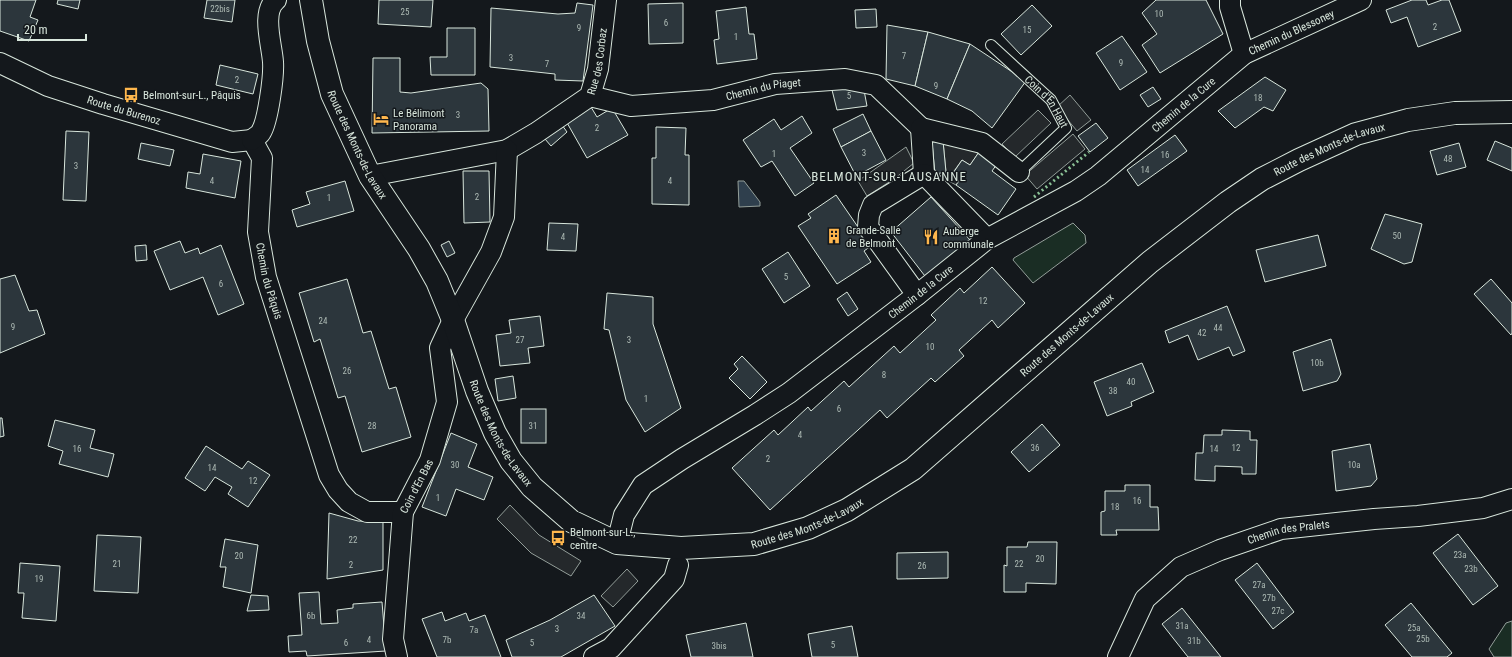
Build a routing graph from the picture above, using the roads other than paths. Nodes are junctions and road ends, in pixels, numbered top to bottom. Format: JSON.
{"nodes":[{"id":1,"x":276,"y":0,"type":"edge"},
{"id":2,"x":311,"y":0,"type":"edge"},
{"id":3,"x":606,"y":0,"type":"edge"},
{"id":4,"x":1230,"y":0,"type":"edge"},
{"id":5,"x":1361,"y":0,"type":"edge"},
{"id":6,"x":991,"y":45,"type":"dead end"},
{"id":7,"x":1244,"y":54,"type":"junction"},
{"id":8,"x":0,"y":63,"type":"edge"},
{"id":9,"x":590,"y":96,"type":"junction"},
{"id":10,"x":1512,"y":112,"type":"edge"},
{"id":11,"x":921,"y":128,"type":"junction"},
{"id":12,"x":252,"y":140,"type":"junction"},
{"id":13,"x":507,"y":150,"type":"junction"},
{"id":14,"x":1019,"y":172,"type":"joint"},
{"id":15,"x":924,"y":174,"type":"junction"},
{"id":16,"x":370,"y":176,"type":"junction"},
{"id":17,"x":987,"y":239,"type":"junction"},
{"id":18,"x":917,"y":295,"type":"junction"},
{"id":19,"x":453,"y":320,"type":"junction"},
{"id":20,"x":1512,"y":499,"type":"edge"},
{"id":21,"x":403,"y":512,"type":"junction"},
{"id":22,"x":617,"y":543,"type":"junction"},
{"id":23,"x":678,"y":565,"type":"dead end"},
{"id":24,"x":397,"y":657,"type":"edge"},
{"id":25,"x":594,"y":657,"type":"edge"},
{"id":26,"x":1118,"y":657,"type":"edge"}],
"edges":[{"from":1,"to":12,"type":"street"},
{"from":2,"to":16,"type":"street","name":"Route des Monts-de-Lavaux"},
{"from":3,"to":9,"type":"street","name":"Rue des Corbaz"},
{"from":4,"to":7,"type":"street"},
{"from":5,"to":7,"type":"street","name":"Chemin du Blessoney"},
{"from":6,"to":14,"type":"lane","name":"Coin d'En Haut"},
{"from":7,"to":17,"type":"street","name":"Chemin de la Cure"},
{"from":8,"to":12,"type":"street","name":"Route du Burenoz"},
{"from":9,"to":11,"type":"street","name":"Chemin du Piaget"},
{"from":9,"to":13,"type":"street","name":"Rue des Corbaz"},
{"from":10,"to":22,"type":"street","name":"Route des Monts-de-Lavaux"},
{"from":11,"to":14,"type":"street","name":"Coin d'En Haut"},
{"from":11,"to":15,"type":"street"},
{"from":12,"to":21,"type":"street","name":"Chemin du Pâquis"},
{"from":13,"to":16,"type":"street","name":"Rue des Corbaz"},
{"from":13,"to":19,"type":"street"},
{"from":15,"to":17,"type":"street"},
{"from":15,"to":18,"type":"street"},
{"from":16,"to":19,"type":"street","name":"Route des Monts-de-Lavaux"},
{"from":17,"to":18,"type":"street","name":"Chemin de la Cure"},
{"from":18,"to":22,"type":"street","name":"Chemin de la Cure"},
{"from":19,"to":21,"type":"street","name":"Coin d'En Bas"},
{"from":19,"to":22,"type":"street","name":"Route des Monts-de-Lavaux"},
{"from":20,"to":26,"type":"street","name":"Chemin des Pralets"},
{"from":21,"to":24,"type":"street","name":"Coin d'En Bas"},
{"from":23,"to":25,"type":"street"}]}
